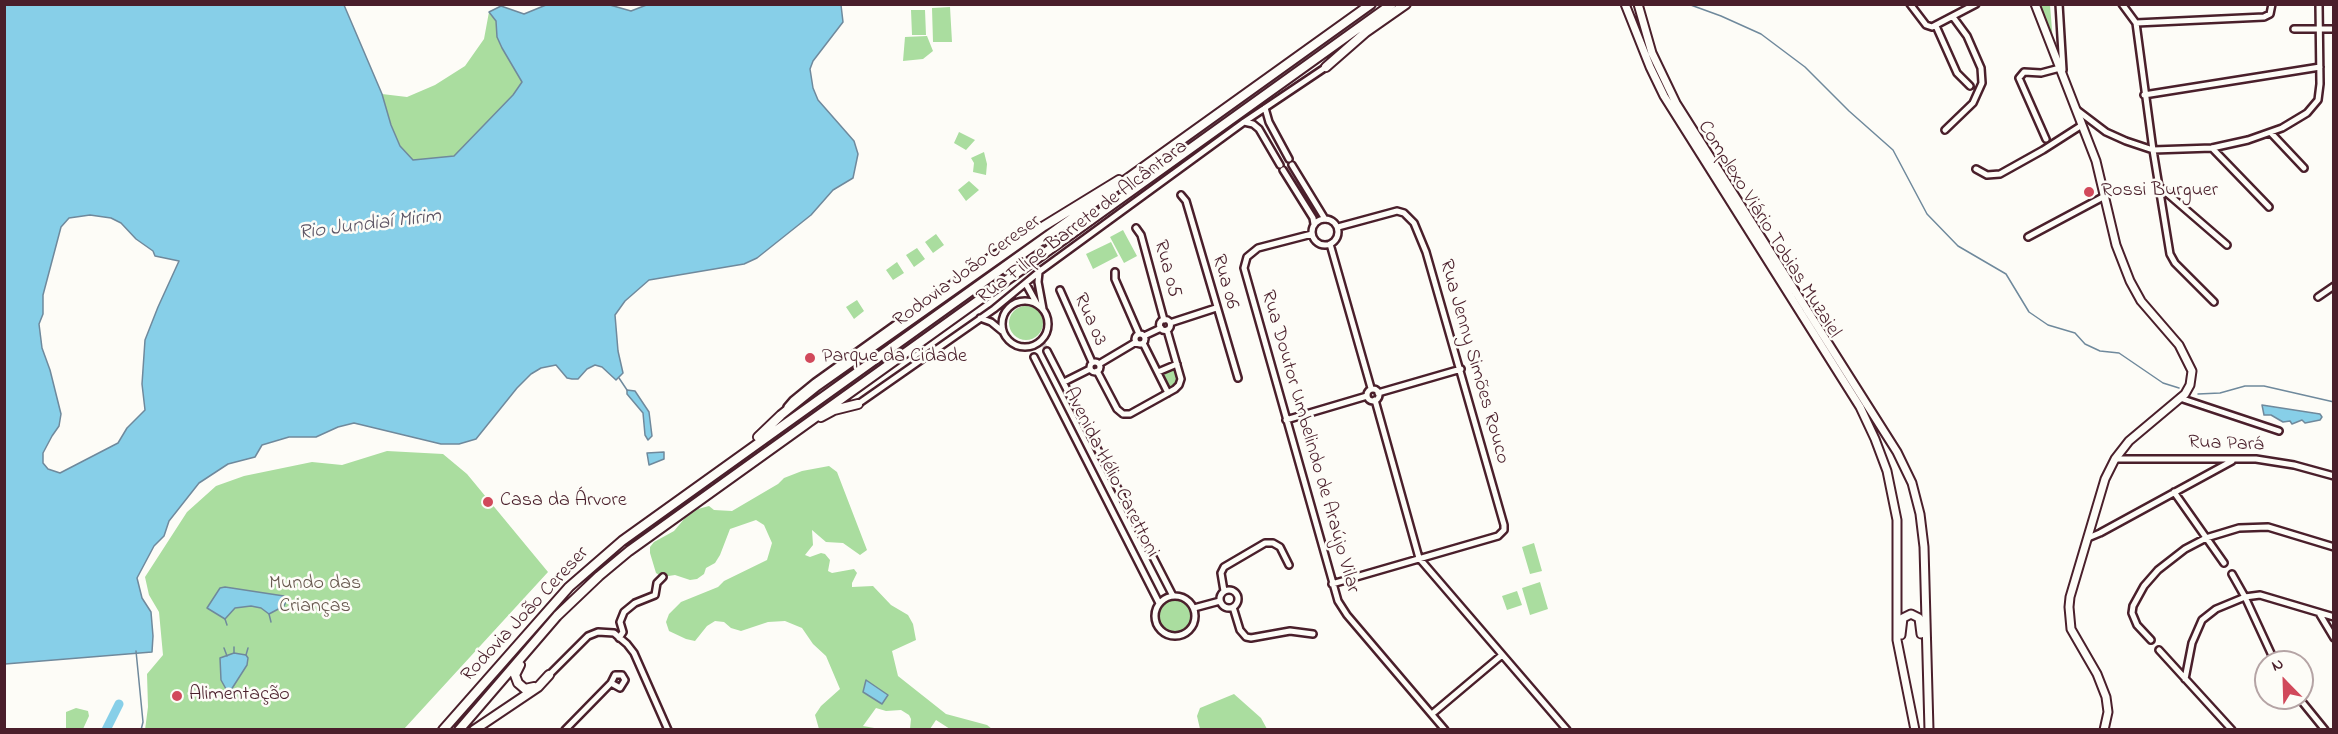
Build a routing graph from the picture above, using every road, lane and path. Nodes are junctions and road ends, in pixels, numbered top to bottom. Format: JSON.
{"nodes":[{"id":1,"x":1363,"y":4,"type":"edge"},
{"id":2,"x":1371,"y":4,"type":"edge"},
{"id":3,"x":1392,"y":4,"type":"edge"},
{"id":4,"x":1404,"y":4,"type":"edge"},
{"id":5,"x":1625,"y":4,"type":"edge"},
{"id":6,"x":1638,"y":4,"type":"edge"},
{"id":7,"x":1910,"y":4,"type":"edge"},
{"id":8,"x":1976,"y":4,"type":"edge"},
{"id":9,"x":2035,"y":4,"type":"edge"},
{"id":10,"x":2059,"y":4,"type":"edge"},
{"id":11,"x":2122,"y":4,"type":"edge"},
{"id":12,"x":2272,"y":4,"type":"edge"},
{"id":13,"x":2319,"y":4,"type":"edge"},
{"id":14,"x":1953,"y":17,"type":"junction"},
{"id":15,"x":1347,"y":21,"type":"junction"},
{"id":16,"x":2136,"y":23,"type":"junction"},
{"id":17,"x":1936,"y":26,"type":"junction"},
{"id":18,"x":1360,"y":27,"type":"junction"},
{"id":19,"x":2294,"y":29,"type":"dead end"},
{"id":20,"x":2334,"y":29,"type":"edge"},
{"id":21,"x":2321,"y":30,"type":"junction"},
{"id":22,"x":1326,"y":67,"type":"joint"},
{"id":23,"x":2320,"y":67,"type":"junction"},
{"id":24,"x":2060,"y":68,"type":"junction"},
{"id":25,"x":2064,"y":78,"type":"junction"},
{"id":26,"x":1970,"y":86,"type":"dead end"},
{"id":27,"x":2144,"y":95,"type":"junction"},
{"id":28,"x":1265,"y":108,"type":"junction"},
{"id":29,"x":2076,"y":109,"type":"junction"},
{"id":30,"x":1244,"y":122,"type":"junction"},
{"id":31,"x":1269,"y":122,"type":"junction"},
{"id":32,"x":2082,"y":125,"type":"junction"},
{"id":33,"x":1259,"y":129,"type":"junction"},
{"id":34,"x":1945,"y":130,"type":"dead end"},
{"id":35,"x":2271,"y":133,"type":"junction"},
{"id":36,"x":2046,"y":139,"type":"dead end"},
{"id":37,"x":2212,"y":148,"type":"junction"},
{"id":38,"x":2153,"y":150,"type":"junction"},
{"id":39,"x":1284,"y":151,"type":"junction"},
{"id":40,"x":1275,"y":156,"type":"junction"},
{"id":41,"x":1142,"y":168,"type":"junction"},
{"id":42,"x":2304,"y":168,"type":"dead end"},
{"id":43,"x":1976,"y":169,"type":"dead end"},
{"id":44,"x":1297,"y":174,"type":"junction"},
{"id":45,"x":1289,"y":179,"type":"junction"},
{"id":46,"x":2161,"y":188,"type":"junction"},
{"id":47,"x":1181,"y":195,"type":"dead end"},
{"id":48,"x":2103,"y":197,"type":"junction"},
{"id":49,"x":2269,"y":207,"type":"dead end"},
{"id":50,"x":1325,"y":219,"type":"junction"},
{"id":51,"x":1314,"y":224,"type":"junction"},
{"id":52,"x":1338,"y":227,"type":"junction"},
{"id":53,"x":1136,"y":228,"type":"dead end"},
{"id":54,"x":1312,"y":234,"type":"junction"},
{"id":55,"x":2028,"y":237,"type":"dead end"},
{"id":56,"x":1330,"y":244,"type":"junction"},
{"id":57,"x":2228,"y":245,"type":"dead end"},
{"id":58,"x":1040,"y":271,"type":"junction"},
{"id":59,"x":1114,"y":272,"type":"dead end"},
{"id":60,"x":1026,"y":284,"type":"junction"},
{"id":61,"x":2334,"y":286,"type":"edge"},
{"id":62,"x":1060,"y":290,"type":"dead end"},
{"id":63,"x":2318,"y":297,"type":"dead end"},
{"id":64,"x":2214,"y":302,"type":"dead end"},
{"id":65,"x":1037,"y":304,"type":"junction"},
{"id":66,"x":994,"y":309,"type":"junction"},
{"id":67,"x":1043,"y":309,"type":"junction"},
{"id":68,"x":1216,"y":309,"type":"junction"},
{"id":69,"x":980,"y":318,"type":"junction"},
{"id":70,"x":1164,"y":320,"type":"junction"},
{"id":71,"x":1001,"y":323,"type":"junction"},
{"id":72,"x":1170,"y":323,"type":"junction"},
{"id":73,"x":1164,"y":329,"type":"junction"},
{"id":74,"x":1003,"y":333,"type":"junction"},
{"id":75,"x":1140,"y":339,"type":"junction"},
{"id":76,"x":1047,"y":351,"type":"tunnel mouth"},
{"id":77,"x":1034,"y":357,"type":"dead end"},
{"id":78,"x":1052,"y":360,"type":"junction"},
{"id":79,"x":1092,"y":362,"type":"junction"},
{"id":80,"x":1099,"y":364,"type":"junction"},
{"id":81,"x":1177,"y":364,"type":"junction"},
{"id":82,"x":1039,"y":366,"type":"junction"},
{"id":83,"x":1090,"y":369,"type":"junction"},
{"id":84,"x":1461,"y":369,"type":"junction"},
{"id":85,"x":1098,"y":371,"type":"junction"},
{"id":86,"x":1158,"y":372,"type":"junction"},
{"id":87,"x":1060,"y":375,"type":"junction"},
{"id":88,"x":1238,"y":378,"type":"dead end"},
{"id":89,"x":1047,"y":381,"type":"junction"},
{"id":90,"x":1064,"y":382,"type":"junction"},
{"id":91,"x":1371,"y":388,"type":"junction"},
{"id":92,"x":1168,"y":393,"type":"junction"},
{"id":93,"x":1378,"y":393,"type":"junction"},
{"id":94,"x":1367,"y":396,"type":"junction"},
{"id":95,"x":2180,"y":398,"type":"junction"},
{"id":96,"x":1375,"y":400,"type":"junction"},
{"id":97,"x":858,"y":405,"type":"joint"},
{"id":98,"x":1286,"y":420,"type":"junction"},
{"id":99,"x":2279,"y":431,"type":"dead end"},
{"id":100,"x":784,"y":439,"type":"junction"},
{"id":101,"x":738,"y":458,"type":"junction"},
{"id":102,"x":2115,"y":459,"type":"junction"},
{"id":103,"x":2234,"y":459,"type":"junction"},
{"id":104,"x":1107,"y":468,"type":"junction"},
{"id":105,"x":1094,"y":475,"type":"junction"},
{"id":106,"x":2334,"y":476,"type":"edge"},
{"id":107,"x":2174,"y":492,"type":"junction"},
{"id":108,"x":2206,"y":537,"type":"junction"},
{"id":109,"x":2088,"y":538,"type":"junction"},
{"id":110,"x":2334,"y":547,"type":"edge"},
{"id":111,"x":1419,"y":558,"type":"junction"},
{"id":112,"x":2224,"y":563,"type":"dead end"},
{"id":113,"x":1289,"y":565,"type":"dead end"},
{"id":114,"x":2232,"y":574,"type":"dead end"},
{"id":115,"x":663,"y":577,"type":"dead end"},
{"id":116,"x":1332,"y":584,"type":"junction"},
{"id":117,"x":1224,"y":591,"type":"junction"},
{"id":118,"x":1173,"y":596,"type":"junction"},
{"id":119,"x":2245,"y":597,"type":"junction"},
{"id":120,"x":1220,"y":601,"type":"junction"},
{"id":121,"x":1159,"y":603,"type":"junction"},
{"id":122,"x":1233,"y":607,"type":"junction"},
{"id":123,"x":1194,"y":608,"type":"junction"},
{"id":124,"x":2319,"y":613,"type":"junction"},
{"id":125,"x":2334,"y":617,"type":"edge"},
{"id":126,"x":1313,"y":634,"type":"dead end"},
{"id":127,"x":620,"y":638,"type":"junction"},
{"id":128,"x":2334,"y":638,"type":"edge"},
{"id":129,"x":2151,"y":640,"type":"dead end"},
{"id":130,"x":2159,"y":650,"type":"dead end"},
{"id":131,"x":2270,"y":650,"type":"edge"},
{"id":132,"x":525,"y":653,"type":"junction"},
{"id":133,"x":1502,"y":655,"type":"junction"},
{"id":134,"x":549,"y":675,"type":"junction"},
{"id":135,"x":2185,"y":679,"type":"junction"},
{"id":136,"x":612,"y":683,"type":"dead end"},
{"id":137,"x":2309,"y":710,"type":"edge"},
{"id":138,"x":1432,"y":714,"type":"junction"},
{"id":139,"x":573,"y":722,"type":"junction"},
{"id":140,"x":443,"y":729,"type":"edge"},
{"id":141,"x":459,"y":729,"type":"edge"},
{"id":142,"x":474,"y":729,"type":"edge"},
{"id":143,"x":565,"y":729,"type":"edge"},
{"id":144,"x":572,"y":729,"type":"edge"},
{"id":145,"x":668,"y":729,"type":"edge"},
{"id":146,"x":1446,"y":729,"type":"edge"},
{"id":147,"x":1567,"y":729,"type":"edge"},
{"id":148,"x":1917,"y":729,"type":"edge"},
{"id":149,"x":1927,"y":729,"type":"edge"},
{"id":150,"x":2104,"y":729,"type":"edge"},
{"id":151,"x":2232,"y":729,"type":"edge"},
{"id":152,"x":2325,"y":729,"type":"edge"}],
"edges":[{"from":1,"to":15,"type":"highway"},
{"from":2,"to":15,"type":"highway","name":"Rodovia João Cereser"},
{"from":3,"to":18,"type":"highway"},
{"from":4,"to":18,"type":"highway"},
{"from":4,"to":22,"type":"highway"},
{"from":5,"to":148,"type":"main road","name":"Complexo Viário Tobias Muzaiel"},
{"from":6,"to":149,"type":"main road"},
{"from":7,"to":17,"type":"street"},
{"from":8,"to":14,"type":"street"},
{"from":9,"to":24,"type":"main road"},
{"from":10,"to":25,"type":"street"},
{"from":11,"to":16,"type":"street"},
{"from":12,"to":16,"type":"street"},
{"from":13,"to":21,"type":"street"},
{"from":14,"to":17,"type":"street"},
{"from":14,"to":34,"type":"street"},
{"from":15,"to":41,"type":"highway","name":"Rodovia João Cereser"},
{"from":16,"to":27,"type":"street"},
{"from":17,"to":26,"type":"street"},
{"from":18,"to":100,"type":"highway","name":"Rodovia João Cereser"},
{"from":19,"to":21,"type":"street"},
{"from":20,"to":21,"type":"street"},
{"from":21,"to":23,"type":"street"},
{"from":22,"to":28,"type":"street","name":"Rua Filipe Barrete de Alcântara"},
{"from":23,"to":27,"type":"street"},
{"from":23,"to":35,"type":"street"},
{"from":24,"to":25,"type":"main road"},
{"from":24,"to":36,"type":"street"},
{"from":25,"to":29,"type":"main road"},
{"from":27,"to":38,"type":"street"},
{"from":28,"to":30,"type":"street","name":"Rua Filipe Barrete de Alcântara"},
{"from":28,"to":31,"type":"street"},
{"from":29,"to":32,"type":"main road"},
{"from":29,"to":38,"type":"street"},
{"from":30,"to":33,"type":"street"},
{"from":30,"to":58,"type":"street","name":"Rua Filipe Barrete de Alcântara"},
{"from":31,"to":33,"type":"street"},
{"from":31,"to":39,"type":"street"},
{"from":32,"to":43,"type":"street"},
{"from":32,"to":48,"type":"main road"},
{"from":33,"to":40,"type":"street"},
{"from":35,"to":37,"type":"street"},
{"from":35,"to":42,"type":"street"},
{"from":37,"to":38,"type":"street"},
{"from":37,"to":49,"type":"street"},
{"from":38,"to":46,"type":"street"},
{"from":39,"to":40,"type":"street"},
{"from":39,"to":44,"type":"street"},
{"from":40,"to":45,"type":"street"},
{"from":41,"to":101,"type":"highway","name":"Rodovia João Cereser"},
{"from":41,"to":101,"type":"highway"},
{"from":44,"to":45,"type":"street"},
{"from":44,"to":50,"type":"street"},
{"from":45,"to":51,"type":"street"},
{"from":46,"to":57,"type":"street"},
{"from":46,"to":64,"type":"street"},
{"from":47,"to":68,"type":"street","name":"Rua 06"},
{"from":48,"to":55,"type":"street"},
{"from":48,"to":95,"type":"main road"},
{"from":50,"to":51,"type":"street"},
{"from":50,"to":52,"type":"street"},
{"from":51,"to":54,"type":"street"},
{"from":52,"to":56,"type":"street"},
{"from":52,"to":84,"type":"street","name":"Rua Jenny Simões Rouco"},
{"from":53,"to":70,"type":"street","name":"Rua 05"},
{"from":54,"to":56,"type":"street"},
{"from":54,"to":98,"type":"street","name":"Rua Doutor Umbelindo de Araújo Vilar"},
{"from":56,"to":91,"type":"street"},
{"from":58,"to":60,"type":"street","name":"Rua Filipe Barrete de Alcântara"},
{"from":58,"to":67,"type":"street"},
{"from":59,"to":75,"type":"street"},
{"from":60,"to":65,"type":"street"},
{"from":60,"to":66,"type":"street","name":"Rua Filipe Barrete de Alcântara"},
{"from":61,"to":63,"type":"street"},
{"from":62,"to":79,"type":"street","name":"Rua 03"},
{"from":65,"to":67,"type":"street"},
{"from":65,"to":71,"type":"street"},
{"from":66,"to":69,"type":"street","name":"Rua Filipe Barrete de Alcântara"},
{"from":66,"to":71,"type":"street"},
{"from":67,"to":74,"type":"street"},
{"from":68,"to":72,"type":"street"},
{"from":68,"to":88,"type":"street","name":"Rua 06"},
{"from":69,"to":74,"type":"street"},
{"from":69,"to":97,"type":"street","name":"Rua Filipe Barrete de Alcântara"},
{"from":70,"to":72,"type":"street"},
{"from":70,"to":73,"type":"street"},
{"from":71,"to":74,"type":"street"},
{"from":72,"to":73,"type":"street"},
{"from":73,"to":75,"type":"street"},
{"from":73,"to":81,"type":"street"},
{"from":75,"to":80,"type":"street"},
{"from":75,"to":86,"type":"street"},
{"from":76,"to":78,"type":"street","name":"Avenida Hélio Carettoni"},
{"from":77,"to":82,"type":"street","name":"Avenida Hélio Carettoni"},
{"from":78,"to":82,"type":"street"},
{"from":78,"to":87,"type":"street","name":"Avenida Hélio Carettoni"},
{"from":79,"to":80,"type":"street"},
{"from":79,"to":83,"type":"street"},
{"from":80,"to":85,"type":"street"},
{"from":81,"to":86,"type":"street"},
{"from":81,"to":92,"type":"street"},
{"from":82,"to":89,"type":"street","name":"Avenida Hélio Carettoni"},
{"from":83,"to":85,"type":"street"},
{"from":83,"to":90,"type":"street"},
{"from":84,"to":93,"type":"street"},
{"from":84,"to":111,"type":"street","name":"Rua Jenny Simões Rouco"},
{"from":85,"to":92,"type":"street","name":"Rua 03"},
{"from":86,"to":92,"type":"street"},
{"from":87,"to":89,"type":"street"},
{"from":87,"to":90,"type":"street","name":"Avenida Hélio Carettoni"},
{"from":89,"to":105,"type":"street","name":"Avenida Hélio Carettoni"},
{"from":90,"to":104,"type":"street","name":"Avenida Hélio Carettoni"},
{"from":91,"to":93,"type":"street"},
{"from":91,"to":94,"type":"street"},
{"from":93,"to":96,"type":"street"},
{"from":94,"to":96,"type":"street"},
{"from":94,"to":98,"type":"street"},
{"from":95,"to":99,"type":"street"},
{"from":95,"to":102,"type":"main road"},
{"from":96,"to":111,"type":"street"},
{"from":97,"to":100,"type":"highway"},
{"from":98,"to":116,"type":"street","name":"Rua Doutor Umbelindo de Araújo Vilar"},
{"from":100,"to":132,"type":"highway","name":"Rodovia João Cereser"},
{"from":101,"to":140,"type":"highway","name":"Rodovia João Cereser"},
{"from":102,"to":103,"type":"street","name":"Rua Pará"},
{"from":102,"to":109,"type":"main road"},
{"from":103,"to":106,"type":"street","name":"Rua Pará"},
{"from":103,"to":107,"type":"street"},
{"from":104,"to":105,"type":"street"},
{"from":104,"to":118,"type":"street","name":"Avenida Hélio Carettoni"},
{"from":105,"to":121,"type":"street","name":"Avenida Hélio Carettoni"},
{"from":107,"to":108,"type":"street"},
{"from":107,"to":109,"type":"street"},
{"from":108,"to":110,"type":"street"},
{"from":108,"to":112,"type":"street"},
{"from":108,"to":129,"type":"street"},
{"from":109,"to":150,"type":"main road"},
{"from":111,"to":116,"type":"street"},
{"from":111,"to":133,"type":"street"},
{"from":113,"to":117,"type":"street"},
{"from":114,"to":119,"type":"street"},
{"from":115,"to":127,"type":"street"},
{"from":116,"to":138,"type":"street","name":"Rua Doutor Umbelindo de Araújo Vilar"},
{"from":117,"to":120,"type":"street"},
{"from":117,"to":122,"type":"street"},
{"from":118,"to":121,"type":"street"},
{"from":118,"to":123,"type":"street"},
{"from":119,"to":124,"type":"street"},
{"from":119,"to":131,"type":"street"},
{"from":119,"to":135,"type":"street"},
{"from":120,"to":122,"type":"street"},
{"from":120,"to":123,"type":"street"},
{"from":121,"to":123,"type":"street","name":"Avenida Hélio Carettoni"},
{"from":122,"to":126,"type":"street"},
{"from":124,"to":125,"type":"street"},
{"from":124,"to":128,"type":"street"},
{"from":127,"to":134,"type":"street"},
{"from":127,"to":145,"type":"street"},
{"from":130,"to":135,"type":"street"},
{"from":132,"to":134,"type":"highway"},
{"from":132,"to":141,"type":"highway","name":"Rodovia João Cereser"},
{"from":133,"to":138,"type":"street"},
{"from":133,"to":147,"type":"street"},
{"from":134,"to":142,"type":"highway"},
{"from":135,"to":151,"type":"street"},
{"from":136,"to":139,"type":"street"},
{"from":137,"to":152,"type":"street"},
{"from":138,"to":146,"type":"street","name":"Rua Doutor Umbelindo de Araújo Vilar"},
{"from":139,"to":143,"type":"street"},
{"from":139,"to":144,"type":"street"},
{"from":148,"to":149,"type":"main road"}]}
